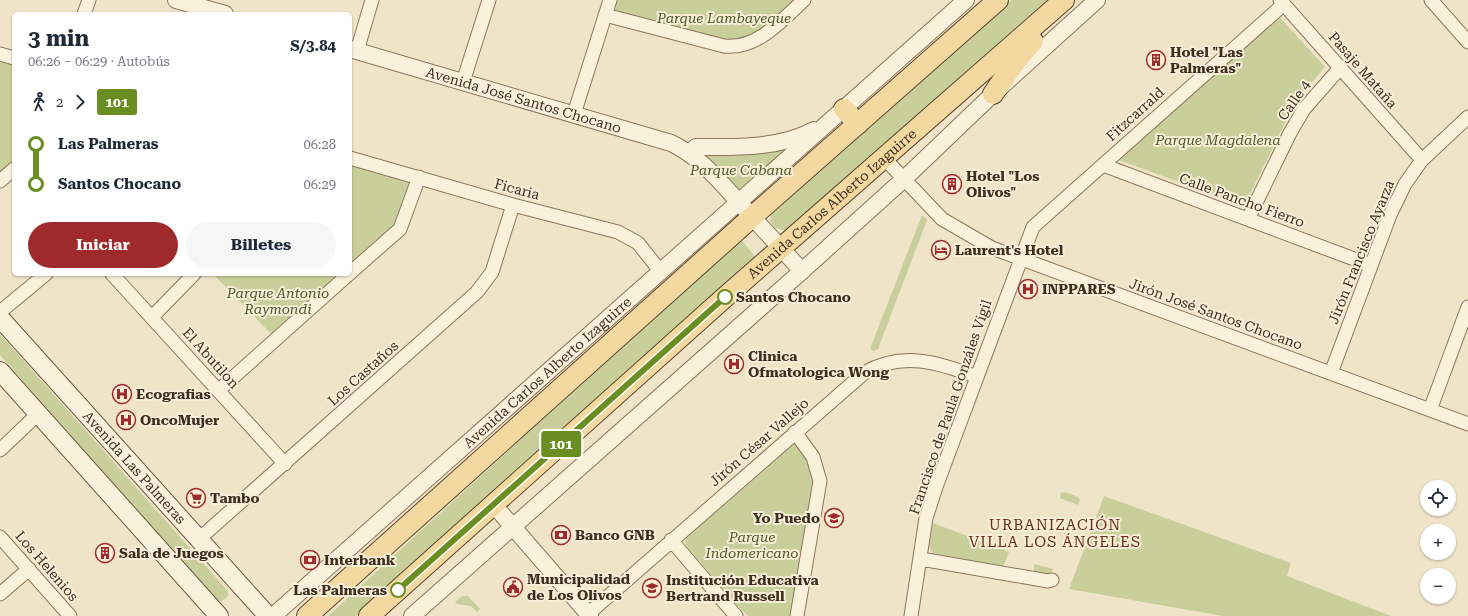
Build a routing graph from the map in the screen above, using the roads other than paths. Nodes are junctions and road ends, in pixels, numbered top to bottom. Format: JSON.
{"nodes":[{"id":1,"x":88,"y":0,"type":"edge"},
{"id":2,"x":372,"y":0,"type":"edge"},
{"id":3,"x":489,"y":0,"type":"edge"},
{"id":4,"x":610,"y":0,"type":"edge"},
{"id":5,"x":804,"y":0,"type":"edge"},
{"id":6,"x":966,"y":0,"type":"edge"},
{"id":7,"x":998,"y":0,"type":"edge"},
{"id":8,"x":1097,"y":0,"type":"edge"},
{"id":9,"x":1431,"y":0,"type":"edge"},
{"id":10,"x":1282,"y":2,"type":"edge"},
{"id":11,"x":1060,"y":4,"type":"edge"},
{"id":12,"x":184,"y":6,"type":"edge"},
{"id":13,"x":85,"y":12,"type":"edge"},
{"id":14,"x":215,"y":12,"type":"edge"},
{"id":15,"x":605,"y":15,"type":"junction"},
{"id":16,"x":1468,"y":42,"type":"edge"},
{"id":17,"x":353,"y":50,"type":"edge"},
{"id":18,"x":0,"y":54,"type":"edge"},
{"id":19,"x":12,"y":57,"type":"edge"},
{"id":20,"x":1340,"y":68,"type":"junction"},
{"id":21,"x":462,"y":82,"type":"junction"},
{"id":22,"x":993,"y":94,"type":"junction"},
{"id":23,"x":574,"y":114,"type":"junction"},
{"id":24,"x":837,"y":115,"type":"junction"},
{"id":25,"x":1468,"y":117,"type":"edge"},
{"id":26,"x":858,"y":124,"type":"junction"},
{"id":27,"x":694,"y":156,"type":"junction"},
{"id":28,"x":884,"y":158,"type":"junction"},
{"id":29,"x":352,"y":159,"type":"edge"},
{"id":30,"x":1422,"y":160,"type":"junction"},
{"id":31,"x":1103,"y":165,"type":"junction"},
{"id":32,"x":12,"y":171,"type":"edge"},
{"id":33,"x":419,"y":177,"type":"junction"},
{"id":34,"x":904,"y":179,"type":"junction"},
{"id":35,"x":0,"y":181,"type":"edge"},
{"id":36,"x":738,"y":202,"type":"junction"},
{"id":37,"x":513,"y":205,"type":"junction"},
{"id":38,"x":752,"y":217,"type":"junction"},
{"id":39,"x":1248,"y":219,"type":"junction"},
{"id":40,"x":781,"y":248,"type":"junction"},
{"id":41,"x":1020,"y":258,"type":"junction"},
{"id":42,"x":1370,"y":265,"type":"junction"},
{"id":43,"x":352,"y":272,"type":"edge"},
{"id":44,"x":662,"y":272,"type":"junction"},
{"id":45,"x":802,"y":272,"type":"junction"},
{"id":46,"x":44,"y":276,"type":"edge"},
{"id":47,"x":114,"y":276,"type":"edge"},
{"id":48,"x":192,"y":276,"type":"edge"},
{"id":49,"x":348,"y":276,"type":"edge"},
{"id":50,"x":1468,"y":307,"type":"edge"},
{"id":51,"x":0,"y":312,"type":"edge"},
{"id":52,"x":152,"y":317,"type":"junction"},
{"id":53,"x":0,"y":318,"type":"edge"},
{"id":54,"x":0,"y":371,"type":"edge"},
{"id":55,"x":1330,"y":373,"type":"junction"},
{"id":56,"x":976,"y":377,"type":"junction"},
{"id":57,"x":218,"y":390,"type":"junction"},
{"id":58,"x":1430,"y":410,"type":"junction"},
{"id":59,"x":39,"y":414,"type":"junction"},
{"id":60,"x":1468,"y":424,"type":"edge"},
{"id":61,"x":795,"y":432,"type":"junction"},
{"id":62,"x":0,"y":450,"type":"edge"},
{"id":63,"x":285,"y":464,"type":"junction"},
{"id":64,"x":494,"y":505,"type":"junction"},
{"id":65,"x":514,"y":528,"type":"junction"},
{"id":66,"x":0,"y":537,"type":"edge"},
{"id":67,"x":199,"y":540,"type":"junction"},
{"id":68,"x":671,"y":540,"type":"junction"},
{"id":69,"x":921,"y":559,"type":"junction"},
{"id":70,"x":29,"y":569,"type":"junction"},
{"id":71,"x":1052,"y":580,"type":"dead end"},
{"id":72,"x":0,"y":594,"type":"edge"},
{"id":73,"x":589,"y":615,"type":"edge"},
{"id":74,"x":70,"y":616,"type":"edge"},
{"id":75,"x":219,"y":616,"type":"edge"},
{"id":76,"x":268,"y":616,"type":"edge"},
{"id":77,"x":273,"y":616,"type":"edge"},
{"id":78,"x":307,"y":616,"type":"edge"},
{"id":79,"x":368,"y":616,"type":"edge"},
{"id":80,"x":412,"y":616,"type":"edge"},
{"id":81,"x":736,"y":616,"type":"edge"},
{"id":82,"x":797,"y":616,"type":"edge"},
{"id":83,"x":911,"y":616,"type":"edge"}],
"edges":[{"from":1,"to":13,"type":"street"},
{"from":2,"to":17,"type":"street"},
{"from":3,"to":21,"type":"street"},
{"from":4,"to":15,"type":"street"},
{"from":5,"to":15,"type":"street"},
{"from":6,"to":24,"type":"street","name":"Avenida Carlos Alberto Izaguirre"},
{"from":7,"to":26,"type":"main road","name":"Avenida Carlos Alberto Izaguirre"},
{"from":8,"to":22,"type":"street","name":"Avenida Carlos Alberto Izaguirre"},
{"from":9,"to":16,"type":"street"},
{"from":10,"to":20,"type":"street","name":"Pasaje Mataña"},
{"from":10,"to":31,"type":"street","name":"Fitzcarrald"},
{"from":11,"to":22,"type":"main road"},
{"from":11,"to":28,"type":"main road","name":"Avenida Carlos Alberto Izaguirre"},
{"from":12,"to":14,"type":"street"},
{"from":15,"to":23,"type":"street"},
{"from":17,"to":21,"type":"street","name":"Avenida José Santos Chocano"},
{"from":18,"to":19,"type":"street"},
{"from":20,"to":30,"type":"street","name":"Pasaje Mataña"},
{"from":20,"to":39,"type":"street","name":"Calle 4"},
{"from":21,"to":23,"type":"street","name":"Avenida José Santos Chocano"},
{"from":22,"to":34,"type":"street","name":"Avenida Carlos Alberto Izaguirre"},
{"from":23,"to":27,"type":"street","name":"Avenida José Santos Chocano"},
{"from":24,"to":26,"type":"main road"},
{"from":24,"to":27,"type":"street"},
{"from":24,"to":36,"type":"street","name":"Avenida Carlos Alberto Izaguirre"},
{"from":25,"to":30,"type":"street","name":"Jirón Francisco Ayarza"},
{"from":26,"to":38,"type":"main road","name":"Avenida Carlos Alberto Izaguirre"},
{"from":27,"to":36,"type":"street","name":"Avenida José Santos Chocano"},
{"from":28,"to":34,"type":"street","name":"Jirón José Santos Chocano"},
{"from":28,"to":40,"type":"main road","name":"Avenida Carlos Alberto Izaguirre"},
{"from":29,"to":33,"type":"street","name":"Ficaria"},
{"from":30,"to":42,"type":"street","name":"Jirón Francisco Ayarza"},
{"from":31,"to":39,"type":"street","name":"Calle Pancho Fierro"},
{"from":31,"to":41,"type":"street","name":"Fitzcarrald"},
{"from":32,"to":35,"type":"street"},
{"from":33,"to":37,"type":"street","name":"Ficaria"},
{"from":33,"to":43,"type":"street"},
{"from":34,"to":41,"type":"street","name":"Jirón José Santos Chocano"},
{"from":34,"to":45,"type":"street","name":"Avenida Carlos Alberto Izaguirre"},
{"from":36,"to":38,"type":"street","name":"Avenida José Santos Chocano"},
{"from":36,"to":44,"type":"street","name":"Avenida Carlos Alberto Izaguirre"},
{"from":37,"to":44,"type":"street","name":"Ficaria"},
{"from":37,"to":63,"type":"street","name":"Los Castaños"},
{"from":38,"to":40,"type":"street","name":"Avenida José Santos Chocano"},
{"from":38,"to":78,"type":"main road","name":"Avenida Carlos Alberto Izaguirre"},
{"from":39,"to":42,"type":"street","name":"Calle Pancho Fierro"},
{"from":40,"to":45,"type":"street","name":"Avenida José Santos Chocano"},
{"from":40,"to":64,"type":"main road","name":"Avenida Carlos Alberto Izaguirre"},
{"from":41,"to":55,"type":"street","name":"Jirón José Santos Chocano"},
{"from":41,"to":56,"type":"street","name":"Francisco de Paula Gonzáles Vigil"},
{"from":42,"to":55,"type":"street","name":"Jirón Francisco Ayarza"},
{"from":44,"to":77,"type":"street","name":"Avenida Carlos Alberto Izaguirre"},
{"from":45,"to":65,"type":"street","name":"Avenida Carlos Alberto Izaguirre"},
{"from":46,"to":51,"type":"street"},
{"from":47,"to":52,"type":"street","name":"El Abutilon"},
{"from":48,"to":52,"type":"street"},
{"from":49,"to":57,"type":"street"},
{"from":50,"to":58,"type":"street"},
{"from":52,"to":57,"type":"street","name":"El Abutilon"},
{"from":53,"to":67,"type":"main road","name":"Avenida Las Palmeras"},
{"from":54,"to":59,"type":"main road"},
{"from":55,"to":58,"type":"street","name":"Jirón José Santos Chocano"},
{"from":56,"to":61,"type":"street","name":"Jirón César Vallejo"},
{"from":56,"to":69,"type":"street","name":"Francisco de Paula Gonzáles Vigil"},
{"from":57,"to":63,"type":"street","name":"El Abutilon"},
{"from":58,"to":60,"type":"street","name":"Jirón José Santos Chocano"},
{"from":59,"to":62,"type":"street"},
{"from":59,"to":75,"type":"main road"},
{"from":61,"to":68,"type":"street","name":"Jirón César Vallejo"},
{"from":61,"to":82,"type":"street"},
{"from":63,"to":67,"type":"street","name":"Los Castaños"},
{"from":64,"to":65,"type":"street"},
{"from":64,"to":79,"type":"main road","name":"Avenida Carlos Alberto Izaguirre"},
{"from":65,"to":73,"type":"street"},
{"from":65,"to":80,"type":"street","name":"Avenida Carlos Alberto Izaguirre"},
{"from":66,"to":70,"type":"street","name":"Los Helenios"},
{"from":67,"to":76,"type":"main road","name":"Avenida Las Palmeras"},
{"from":68,"to":73,"type":"street","name":"Jirón César Vallejo"},
{"from":68,"to":81,"type":"street"},
{"from":69,"to":71,"type":"street"},
{"from":69,"to":83,"type":"street","name":"Francisco de Paula Gonzáles Vigil"},
{"from":70,"to":72,"type":"street"},
{"from":70,"to":74,"type":"street","name":"Los Helenios"}]}
